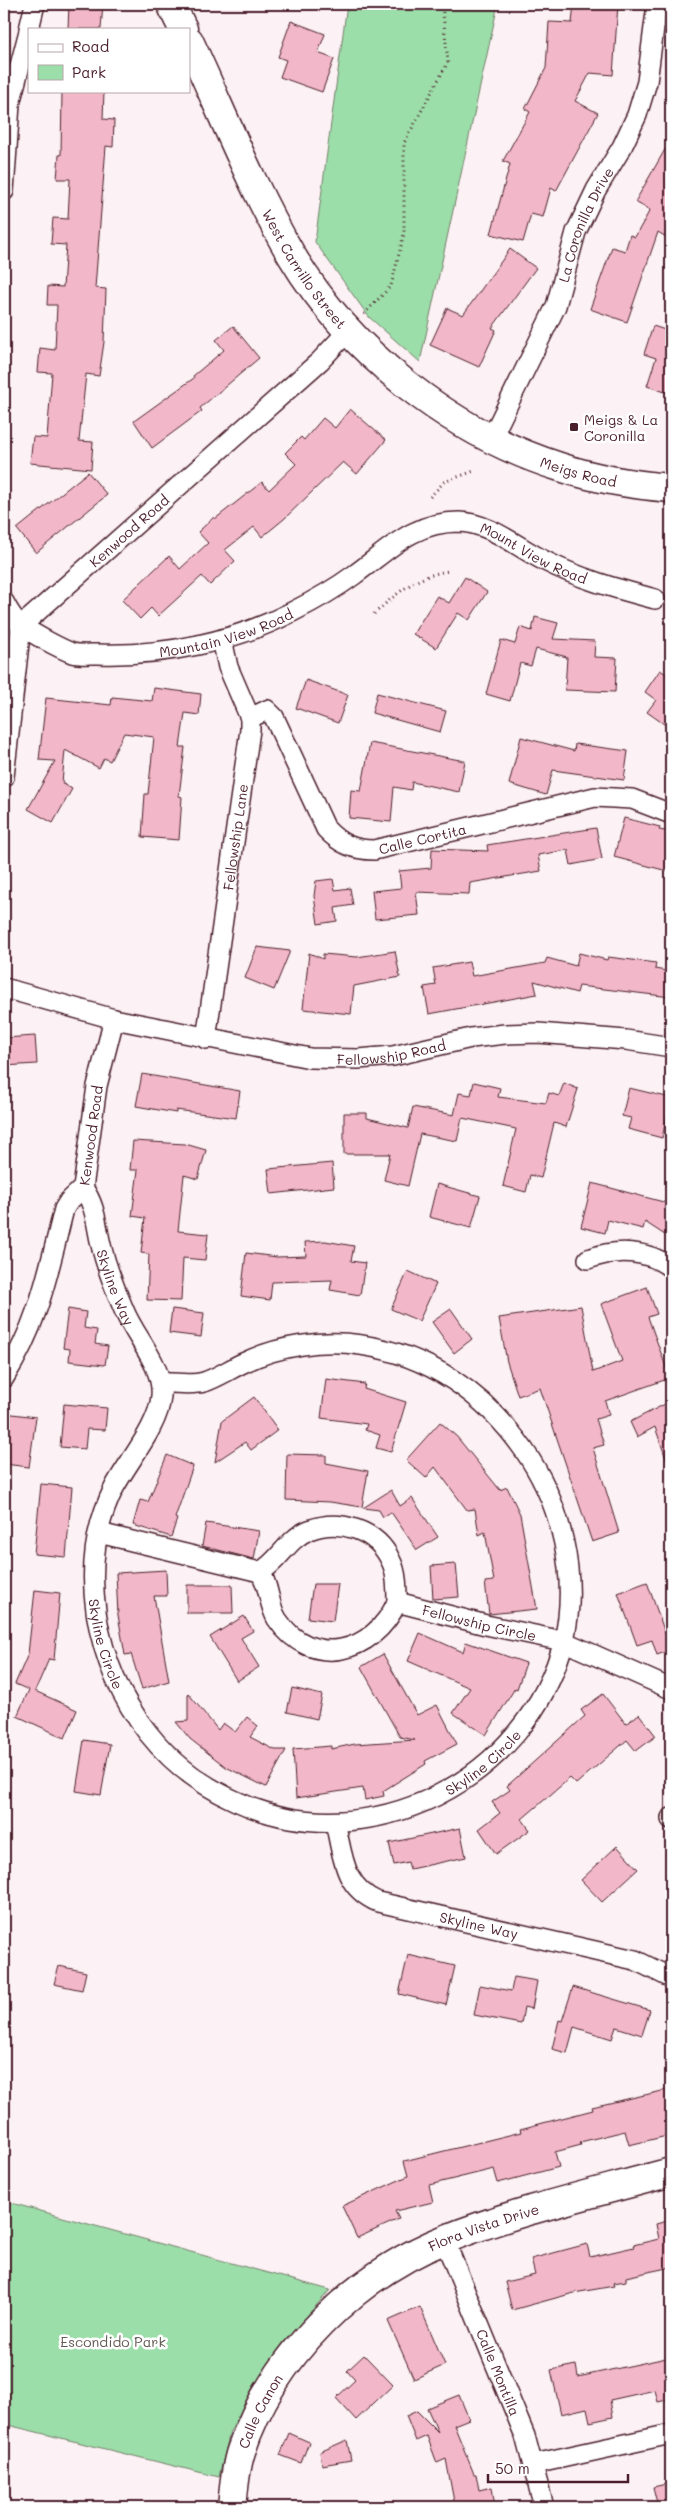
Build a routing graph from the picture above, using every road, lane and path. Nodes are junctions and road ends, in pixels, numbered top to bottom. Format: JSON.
{"nodes":[{"id":1,"x":35,"y":4,"type":"edge"},
{"id":2,"x":171,"y":4,"type":"edge"},
{"id":3,"x":442,"y":4,"type":"edge"},
{"id":4,"x":657,"y":4,"type":"edge"},
{"id":5,"x":29,"y":28,"type":"edge"},
{"id":6,"x":183,"y":28,"type":"edge"},
{"id":7,"x":28,"y":34,"type":"edge"},
{"id":8,"x":190,"y":43,"type":"edge"},
{"id":9,"x":4,"y":191,"type":"edge"},
{"id":10,"x":355,"y":324,"type":"junction"},
{"id":11,"x":491,"y":439,"type":"junction"},
{"id":12,"x":474,"y":471,"type":"dead end"},
{"id":13,"x":671,"y":488,"type":"edge"},
{"id":14,"x":430,"y":497,"type":"dead end"},
{"id":15,"x":411,"y":533,"type":"joint"},
{"id":16,"x":449,"y":571,"type":"dead end"},
{"id":17,"x":655,"y":600,"type":"dead end"},
{"id":18,"x":4,"y":602,"type":"edge"},
{"id":19,"x":374,"y":614,"type":"dead end"},
{"id":20,"x":21,"y":626,"type":"junction"},
{"id":21,"x":222,"y":639,"type":"junction"},
{"id":22,"x":250,"y":718,"type":"junction"},
{"id":23,"x":4,"y":777,"type":"edge"},
{"id":24,"x":671,"y":814,"type":"edge"},
{"id":25,"x":4,"y":988,"type":"edge"},
{"id":26,"x":114,"y":1019,"type":"junction"},
{"id":27,"x":206,"y":1039,"type":"junction"},
{"id":28,"x":671,"y":1047,"type":"edge"},
{"id":29,"x":83,"y":1188,"type":"junction"},
{"id":30,"x":588,"y":1259,"type":"dead end"},
{"id":31,"x":671,"y":1268,"type":"edge"},
{"id":32,"x":4,"y":1378,"type":"edge"},
{"id":33,"x":161,"y":1383,"type":"junction"},
{"id":34,"x":99,"y":1533,"type":"junction"},
{"id":35,"x":260,"y":1572,"type":"junction"},
{"id":36,"x":397,"y":1602,"type":"junction"},
{"id":37,"x":564,"y":1641,"type":"junction"},
{"id":38,"x":671,"y":1689,"type":"edge"},
{"id":39,"x":335,"y":1822,"type":"junction"},
{"id":40,"x":671,"y":1978,"type":"edge"},
{"id":41,"x":671,"y":2172,"type":"edge"},
{"id":42,"x":444,"y":2239,"type":"junction"},
{"id":43,"x":318,"y":2327,"type":"joint"},
{"id":44,"x":671,"y":2434,"type":"edge"},
{"id":45,"x":534,"y":2464,"type":"junction"},
{"id":46,"x":232,"y":2507,"type":"edge"},
{"id":47,"x":544,"y":2507,"type":"edge"}],
"edges":[{"from":1,"to":5,"type":"street"},
{"from":2,"to":6,"type":"main road"},
{"from":3,"to":10,"type":"path"},
{"from":4,"to":11,"type":"street","name":"La Coronilla Drive"},
{"from":7,"to":9,"type":"street"},
{"from":8,"to":10,"type":"main road","name":"West Carrillo Street"},
{"from":10,"to":11,"type":"main road","name":"West Carrillo Street"},
{"from":10,"to":20,"type":"street","name":"Kenwood Road"},
{"from":11,"to":13,"type":"main road","name":"Meigs Road"},
{"from":12,"to":14,"type":"path"},
{"from":15,"to":17,"type":"street","name":"Mount View Road"},
{"from":15,"to":21,"type":"street","name":"Mountain View Road"},
{"from":16,"to":19,"type":"path"},
{"from":18,"to":20,"type":"street"},
{"from":20,"to":21,"type":"street","name":"Mountain View Road"},
{"from":20,"to":23,"type":"street"},
{"from":21,"to":22,"type":"street","name":"Fellowship Lane"},
{"from":22,"to":24,"type":"street","name":"Calle Cortita"},
{"from":22,"to":27,"type":"street","name":"Fellowship Lane"},
{"from":25,"to":26,"type":"street"},
{"from":26,"to":27,"type":"street","name":"Fellowship Road"},
{"from":26,"to":29,"type":"street","name":"Kenwood Road"},
{"from":27,"to":28,"type":"street","name":"Fellowship Road"},
{"from":29,"to":32,"type":"street","name":"Kenwood Road"},
{"from":29,"to":33,"type":"street","name":"Skyline Way"},
{"from":30,"to":31,"type":"street"},
{"from":33,"to":34,"type":"street","name":"Skyline Circle"},
{"from":33,"to":37,"type":"street","name":"Skyline Circle"},
{"from":34,"to":35,"type":"street"},
{"from":34,"to":39,"type":"street","name":"Skyline Circle"},
{"from":35,"to":36,"type":"street"},
{"from":35,"to":36,"type":"street"},
{"from":36,"to":37,"type":"street","name":"Fellowship Circle"},
{"from":37,"to":38,"type":"street","name":"Fellowship Circle"},
{"from":37,"to":39,"type":"street","name":"Skyline Circle"},
{"from":39,"to":40,"type":"street","name":"Skyline Way"},
{"from":41,"to":42,"type":"main road","name":"Flora Vista Drive"},
{"from":42,"to":43,"type":"main road","name":"Flora Vista Drive"},
{"from":42,"to":45,"type":"street","name":"Calle Montilla"},
{"from":43,"to":46,"type":"main road","name":"Calle Canon"},
{"from":44,"to":45,"type":"street"},
{"from":45,"to":47,"type":"street","name":"Calle Montilla"}]}
